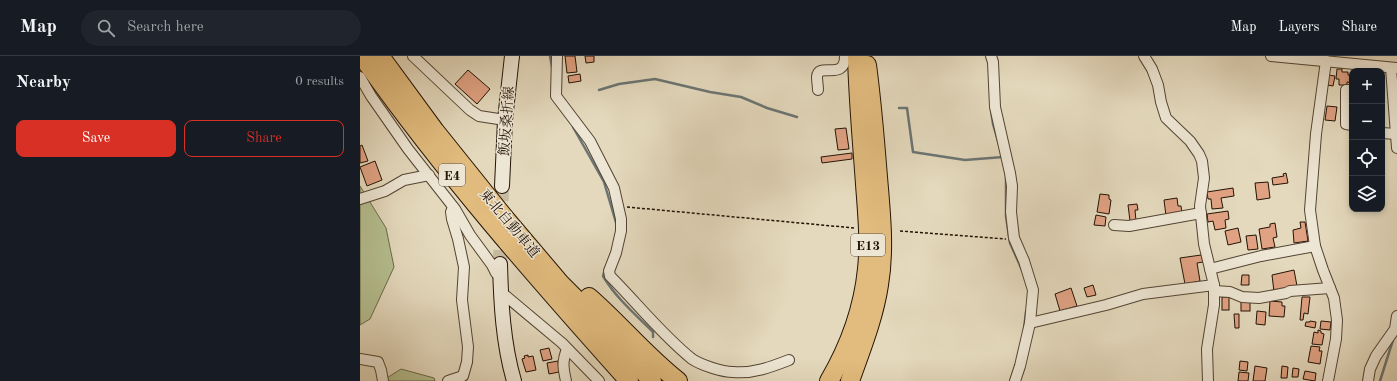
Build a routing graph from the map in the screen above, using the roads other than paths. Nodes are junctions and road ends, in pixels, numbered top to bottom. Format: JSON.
{"nodes":[{"id":1,"x":362,"y":56,"type":"edge"},
{"id":2,"x":380,"y":56,"type":"edge"},
{"id":3,"x":413,"y":56,"type":"edge"},
{"id":4,"x":512,"y":56,"type":"edge"},
{"id":5,"x":557,"y":56,"type":"edge"},
{"id":6,"x":845,"y":56,"type":"edge"},
{"id":7,"x":856,"y":56,"type":"edge"},
{"id":8,"x":866,"y":56,"type":"edge"},
{"id":9,"x":991,"y":56,"type":"edge"},
{"id":10,"x":1144,"y":56,"type":"edge"},
{"id":11,"x":1271,"y":56,"type":"edge"},
{"id":12,"x":1326,"y":61,"type":"junction"},
{"id":13,"x":1394,"y":68,"type":"edge"},
{"id":14,"x":360,"y":78,"type":"edge"},
{"id":15,"x":1387,"y":86,"type":"edge"},
{"id":16,"x":818,"y":90,"type":"dead end"},
{"id":17,"x":1349,"y":90,"type":"edge"},
{"id":18,"x":504,"y":120,"type":"junction"},
{"id":19,"x":1349,"y":124,"type":"edge"},
{"id":20,"x":1385,"y":133,"type":"edge"},
{"id":21,"x":1396,"y":134,"type":"junction"},
{"id":22,"x":1397,"y":148,"type":"edge"},
{"id":23,"x":429,"y":175,"type":"junction"},
{"id":24,"x":502,"y":186,"type":"tunnel mouth"},
{"id":25,"x":360,"y":199,"type":"edge"},
{"id":26,"x":454,"y":207,"type":"junction"},
{"id":27,"x":1201,"y":213,"type":"junction"},
{"id":28,"x":1114,"y":225,"type":"dead end"},
{"id":29,"x":523,"y":239,"type":"junction"},
{"id":30,"x":1315,"y":246,"type":"junction"},
{"id":31,"x":1210,"y":269,"type":"junction"},
{"id":32,"x":501,"y":270,"type":"joint"},
{"id":33,"x":1214,"y":288,"type":"junction"},
{"id":34,"x":1330,"y":288,"type":"junction"},
{"id":35,"x":548,"y":290,"type":"junction"},
{"id":36,"x":501,"y":292,"type":"junction"},
{"id":37,"x":1397,"y":316,"type":"edge"},
{"id":38,"x":1030,"y":323,"type":"junction"},
{"id":39,"x":855,"y":344,"type":"junction"},
{"id":40,"x":568,"y":349,"type":"junction"},
{"id":41,"x":360,"y":359,"type":"edge"},
{"id":42,"x":789,"y":360,"type":"dead end"},
{"id":43,"x":1331,"y":380,"type":"edge"},
{"id":44,"x":383,"y":381,"type":"edge"},
{"id":45,"x":448,"y":381,"type":"edge"},
{"id":46,"x":514,"y":381,"type":"edge"},
{"id":47,"x":566,"y":381,"type":"edge"},
{"id":48,"x":599,"y":381,"type":"edge"},
{"id":49,"x":623,"y":381,"type":"edge"},
{"id":50,"x":629,"y":381,"type":"edge"},
{"id":51,"x":652,"y":381,"type":"edge"},
{"id":52,"x":678,"y":381,"type":"edge"},
{"id":53,"x":820,"y":381,"type":"edge"},
{"id":54,"x":828,"y":381,"type":"edge"},
{"id":55,"x":841,"y":381,"type":"edge"},
{"id":56,"x":850,"y":381,"type":"edge"},
{"id":57,"x":1015,"y":381,"type":"edge"},
{"id":58,"x":1208,"y":381,"type":"edge"},
{"id":59,"x":1368,"y":381,"type":"edge"}],
"edges":[{"from":1,"to":35,"type":"highway","name":"東北自動車道","number":"E4"},
{"from":2,"to":29,"type":"highway","name":"東北自動車道","number":"E4"},
{"from":3,"to":18,"type":"street"},
{"from":4,"to":18,"type":"main road","name":"飯坂桑折線"},
{"from":5,"to":42,"type":"street"},
{"from":6,"to":16,"type":"street"},
{"from":7,"to":39,"type":"highway","number":"E13"},
{"from":8,"to":39,"type":"highway","number":"E13"},
{"from":9,"to":38,"type":"street"},
{"from":10,"to":27,"type":"street"},
{"from":11,"to":12,"type":"street"},
{"from":12,"to":13,"type":"street"},
{"from":12,"to":30,"type":"street"},
{"from":13,"to":15,"type":"street"},
{"from":14,"to":23,"type":"street"},
{"from":15,"to":21,"type":"street"},
{"from":17,"to":19,"type":"street"},
{"from":18,"to":24,"type":"main road","name":"飯坂桑折線"},
{"from":20,"to":21,"type":"street"},
{"from":21,"to":22,"type":"street"},
{"from":23,"to":25,"type":"street"},
{"from":23,"to":26,"type":"street"},
{"from":26,"to":32,"type":"street"},
{"from":26,"to":45,"type":"street"},
{"from":27,"to":28,"type":"street"},
{"from":27,"to":31,"type":"street"},
{"from":29,"to":51,"type":"highway","name":"東北自動車道","number":"E4"},
{"from":29,"to":52,"type":"highway"},
{"from":30,"to":31,"type":"street"},
{"from":30,"to":34,"type":"street"},
{"from":31,"to":33,"type":"street"},
{"from":32,"to":36,"type":"main road"},
{"from":33,"to":34,"type":"street"},
{"from":33,"to":38,"type":"street"},
{"from":33,"to":58,"type":"street"},
{"from":34,"to":43,"type":"street"},
{"from":35,"to":49,"type":"highway"},
{"from":35,"to":50,"type":"highway","name":"東北自動車道","number":"E4"},
{"from":36,"to":40,"type":"street"},
{"from":36,"to":46,"type":"main road"},
{"from":37,"to":59,"type":"street"},
{"from":38,"to":57,"type":"street"},
{"from":39,"to":53,"type":"highway"},
{"from":39,"to":54,"type":"highway","number":"E13"},
{"from":39,"to":55,"type":"highway"},
{"from":39,"to":56,"type":"highway","number":"E13"},
{"from":40,"to":47,"type":"street"},
{"from":40,"to":48,"type":"street"},
{"from":41,"to":44,"type":"street"}]}
